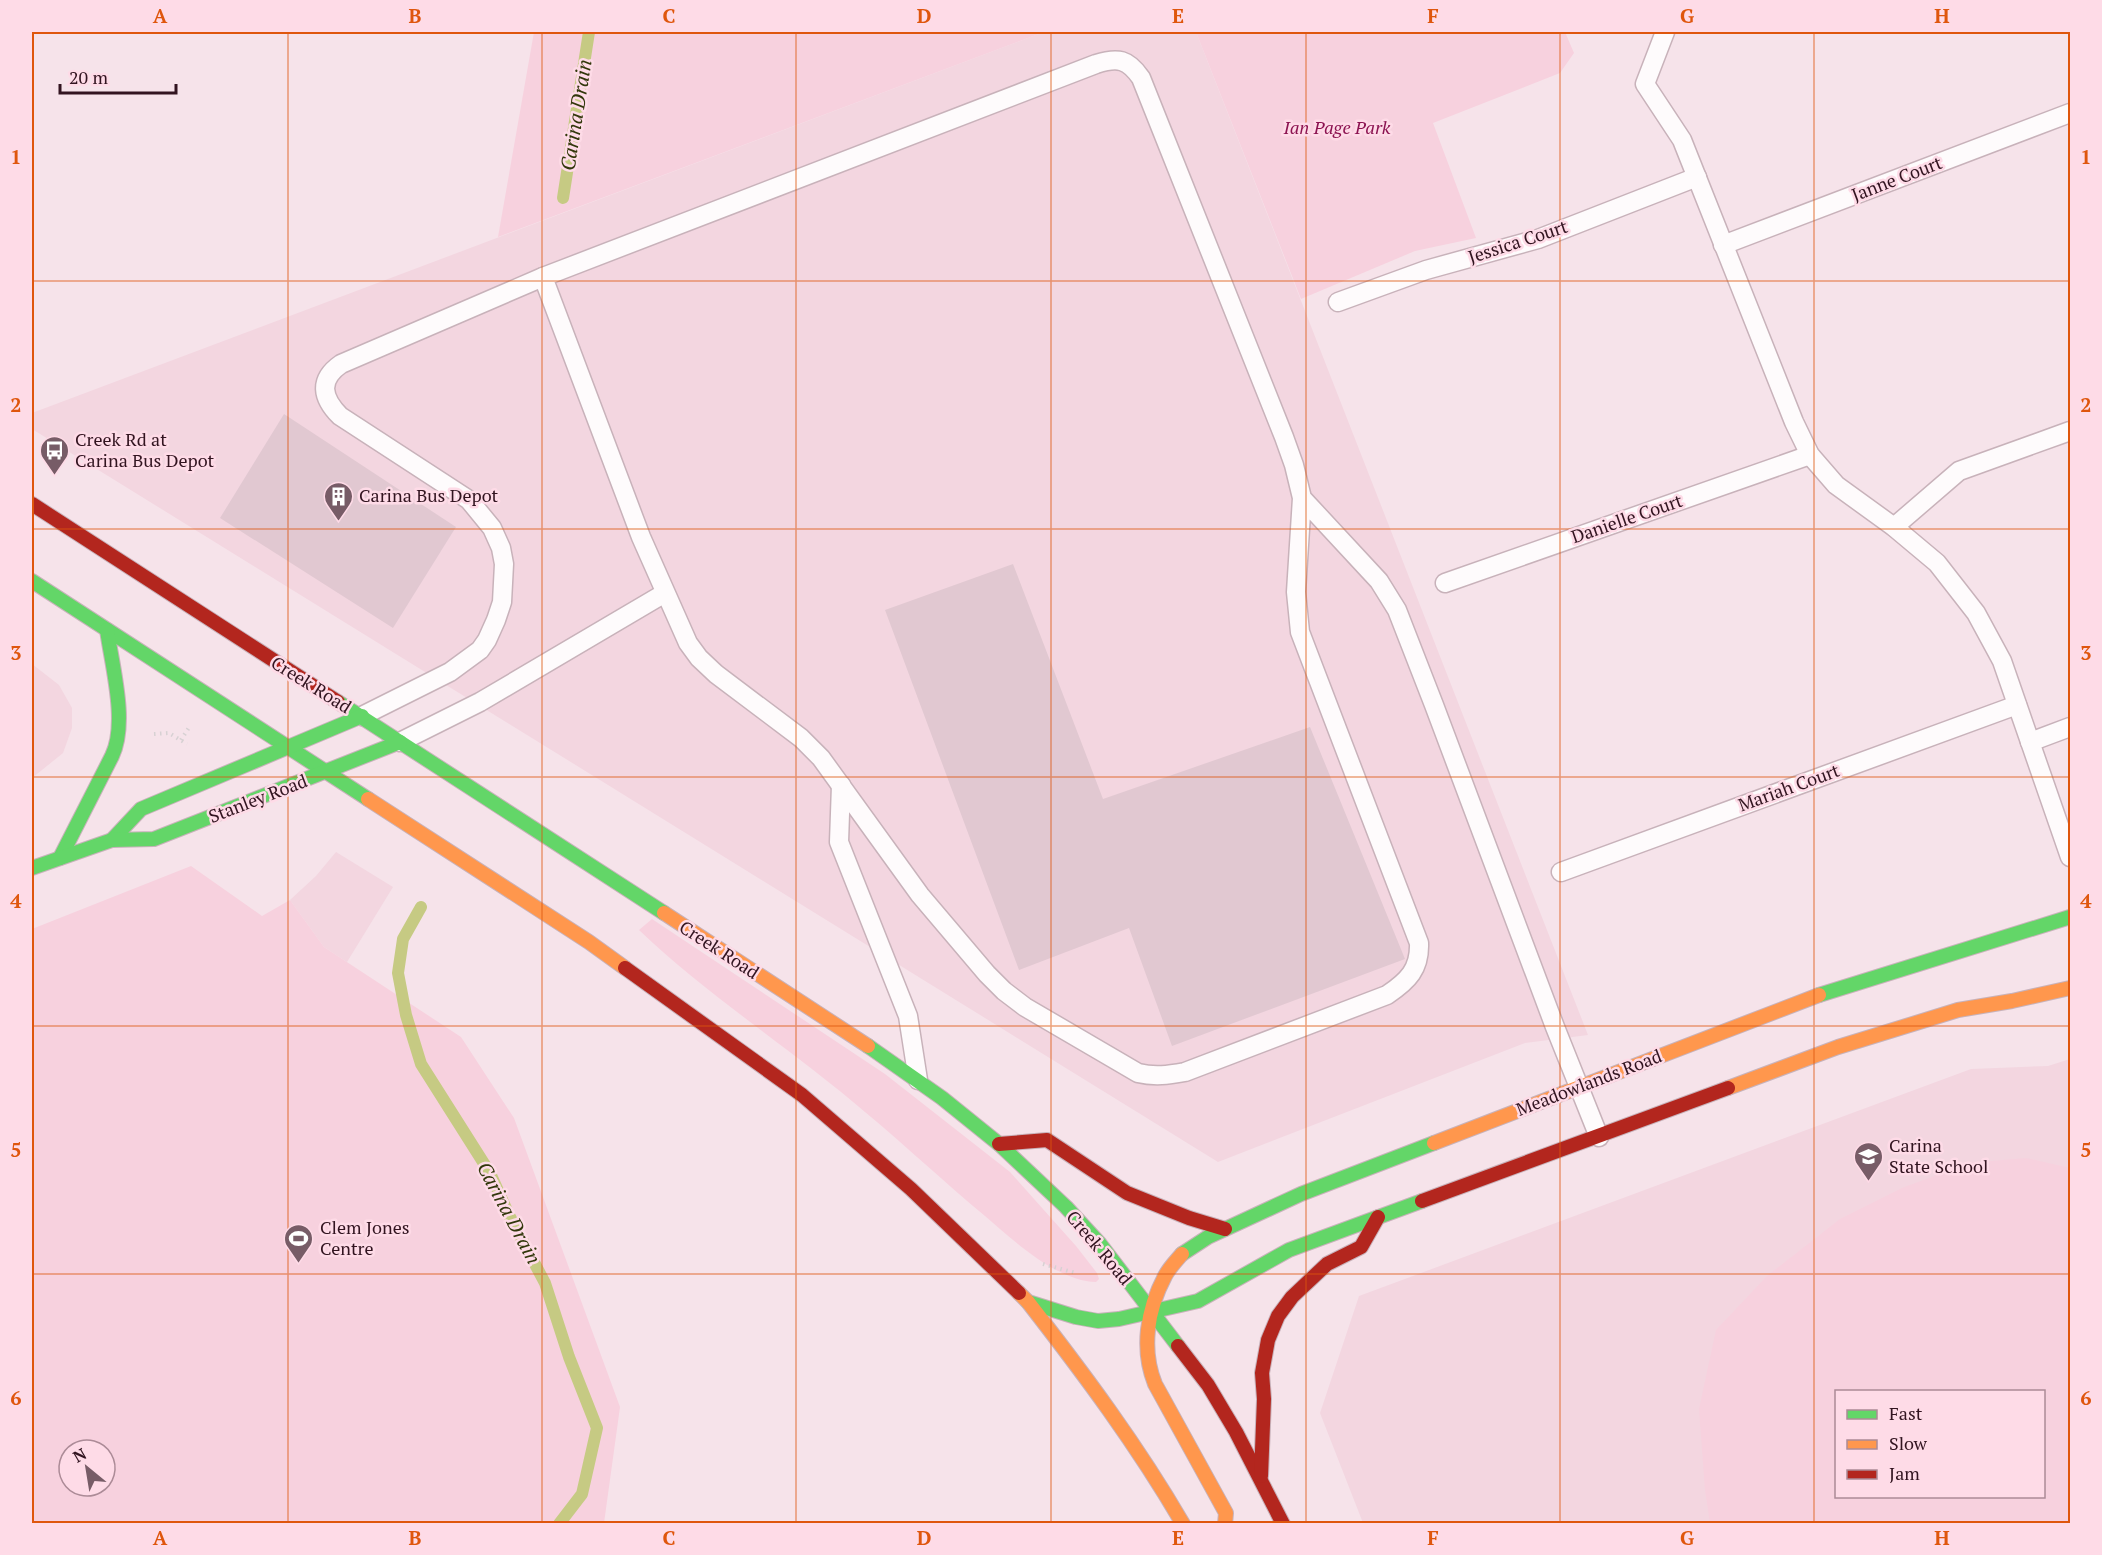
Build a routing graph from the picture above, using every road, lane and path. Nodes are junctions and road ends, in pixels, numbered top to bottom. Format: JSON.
{"nodes":[{"id":1,"x":1665,"y":32,"type":"edge"},
{"id":2,"x":2070,"y":113,"type":"edge"},
{"id":3,"x":1697,"y":177,"type":"junction"},
{"id":4,"x":1723,"y":245,"type":"junction"},
{"id":5,"x":543,"y":277,"type":"junction"},
{"id":6,"x":1338,"y":302,"type":"dead end"},
{"id":7,"x":2070,"y":430,"type":"edge"},
{"id":8,"x":1810,"y":455,"type":"junction"},
{"id":9,"x":1302,"y":498,"type":"junction"},
{"id":10,"x":32,"y":504,"type":"edge"},
{"id":11,"x":1893,"y":527,"type":"junction"},
{"id":12,"x":32,"y":581,"type":"edge"},
{"id":13,"x":1445,"y":583,"type":"dead end"},
{"id":14,"x":665,"y":593,"type":"junction"},
{"id":15,"x":107,"y":630,"type":"junction"},
{"id":16,"x":2017,"y":705,"type":"junction"},
{"id":17,"x":362,"y":716,"type":"junction"},
{"id":18,"x":191,"y":725,"type":"dead end"},
{"id":19,"x":2070,"y":727,"type":"edge"},
{"id":20,"x":148,"y":734,"type":"dead end"},
{"id":21,"x":181,"y":740,"type":"junction"},
{"id":22,"x":400,"y":742,"type":"junction"},
{"id":23,"x":2030,"y":742,"type":"junction"},
{"id":24,"x":187,"y":744,"type":"dead end"},
{"id":25,"x":289,"y":748,"type":"junction"},
{"id":26,"x":327,"y":772,"type":"junction"},
{"id":27,"x":841,"y":785,"type":"junction"},
{"id":28,"x":112,"y":840,"type":"junction"},
{"id":29,"x":60,"y":858,"type":"junction"},
{"id":30,"x":2070,"y":858,"type":"edge"},
{"id":31,"x":32,"y":868,"type":"edge"},
{"id":32,"x":1561,"y":872,"type":"dead end"},
{"id":33,"x":2070,"y":917,"type":"edge"},
{"id":34,"x":2070,"y":988,"type":"edge"},
{"id":35,"x":918,"y":1080,"type":"junction"},
{"id":36,"x":1579,"y":1087,"type":"junction"},
{"id":37,"x":1599,"y":1137,"type":"junction"},
{"id":38,"x":999,"y":1144,"type":"junction"},
{"id":39,"x":1378,"y":1217,"type":"junction"},
{"id":40,"x":1225,"y":1228,"type":"junction"},
{"id":41,"x":1038,"y":1263,"type":"dead end"},
{"id":42,"x":1080,"y":1274,"type":"dead end"},
{"id":43,"x":1028,"y":1302,"type":"junction"},
{"id":44,"x":1151,"y":1312,"type":"junction"},
{"id":45,"x":1261,"y":1480,"type":"junction"},
{"id":46,"x":1183,"y":1524,"type":"edge"},
{"id":47,"x":1225,"y":1524,"type":"edge"},
{"id":48,"x":1283,"y":1524,"type":"edge"}],
"edges":[{"from":1,"to":3,"type":"lane"},
{"from":2,"to":4,"type":"lane","name":"Janne Court"},
{"from":3,"to":4,"type":"lane"},
{"from":3,"to":6,"type":"lane","name":"Jessica Court"},
{"from":4,"to":8,"type":"lane"},
{"from":5,"to":9,"type":"lane"},
{"from":5,"to":14,"type":"lane"},
{"from":5,"to":17,"type":"lane"},
{"from":7,"to":11,"type":"lane"},
{"from":8,"to":11,"type":"lane"},
{"from":8,"to":13,"type":"lane","name":"Danielle Court"},
{"from":9,"to":27,"type":"lane"},
{"from":9,"to":36,"type":"lane"},
{"from":10,"to":17,"type":"main road","name":"Creek Road"},
{"from":11,"to":16,"type":"lane"},
{"from":12,"to":15,"type":"main road"},
{"from":14,"to":22,"type":"lane"},
{"from":14,"to":27,"type":"lane"},
{"from":15,"to":25,"type":"main road"},
{"from":15,"to":29,"type":"main road"},
{"from":16,"to":23,"type":"lane"},
{"from":16,"to":32,"type":"lane","name":"Mariah Court"},
{"from":17,"to":22,"type":"main road","name":"Creek Road"},
{"from":17,"to":25,"type":"main road","name":"Stanley Road"},
{"from":18,"to":21,"type":"path"},
{"from":19,"to":23,"type":"lane"},
{"from":20,"to":21,"type":"path"},
{"from":21,"to":24,"type":"path"},
{"from":22,"to":26,"type":"main road","name":"Stanley Road"},
{"from":22,"to":35,"type":"main road","name":"Creek Road"},
{"from":23,"to":30,"type":"lane"},
{"from":25,"to":26,"type":"main road"},
{"from":25,"to":28,"type":"main road","name":"Stanley Road"},
{"from":26,"to":28,"type":"main road","name":"Stanley Road"},
{"from":26,"to":43,"type":"main road"},
{"from":27,"to":35,"type":"lane"},
{"from":28,"to":29,"type":"main road","name":"Stanley Road"},
{"from":29,"to":31,"type":"main road","name":"Stanley Road"},
{"from":33,"to":36,"type":"main road","name":"Meadowlands Road"},
{"from":34,"to":37,"type":"main road"},
{"from":35,"to":38,"type":"main road","name":"Creek Road"},
{"from":36,"to":37,"type":"lane"},
{"from":36,"to":40,"type":"main road","name":"Meadowlands Road"},
{"from":37,"to":39,"type":"main road"},
{"from":38,"to":40,"type":"main road"},
{"from":38,"to":44,"type":"main road","name":"Creek Road"},
{"from":39,"to":44,"type":"main road"},
{"from":39,"to":45,"type":"main road"},
{"from":40,"to":44,"type":"main road","name":"Meadowlands Road"},
{"from":41,"to":42,"type":"path"},
{"from":43,"to":44,"type":"main road"},
{"from":43,"to":46,"type":"main road"},
{"from":44,"to":45,"type":"main road","name":"Creek Road"},
{"from":44,"to":47,"type":"main road","name":"Meadowlands Road"},
{"from":45,"to":48,"type":"main road","name":"Creek Road"}]}
